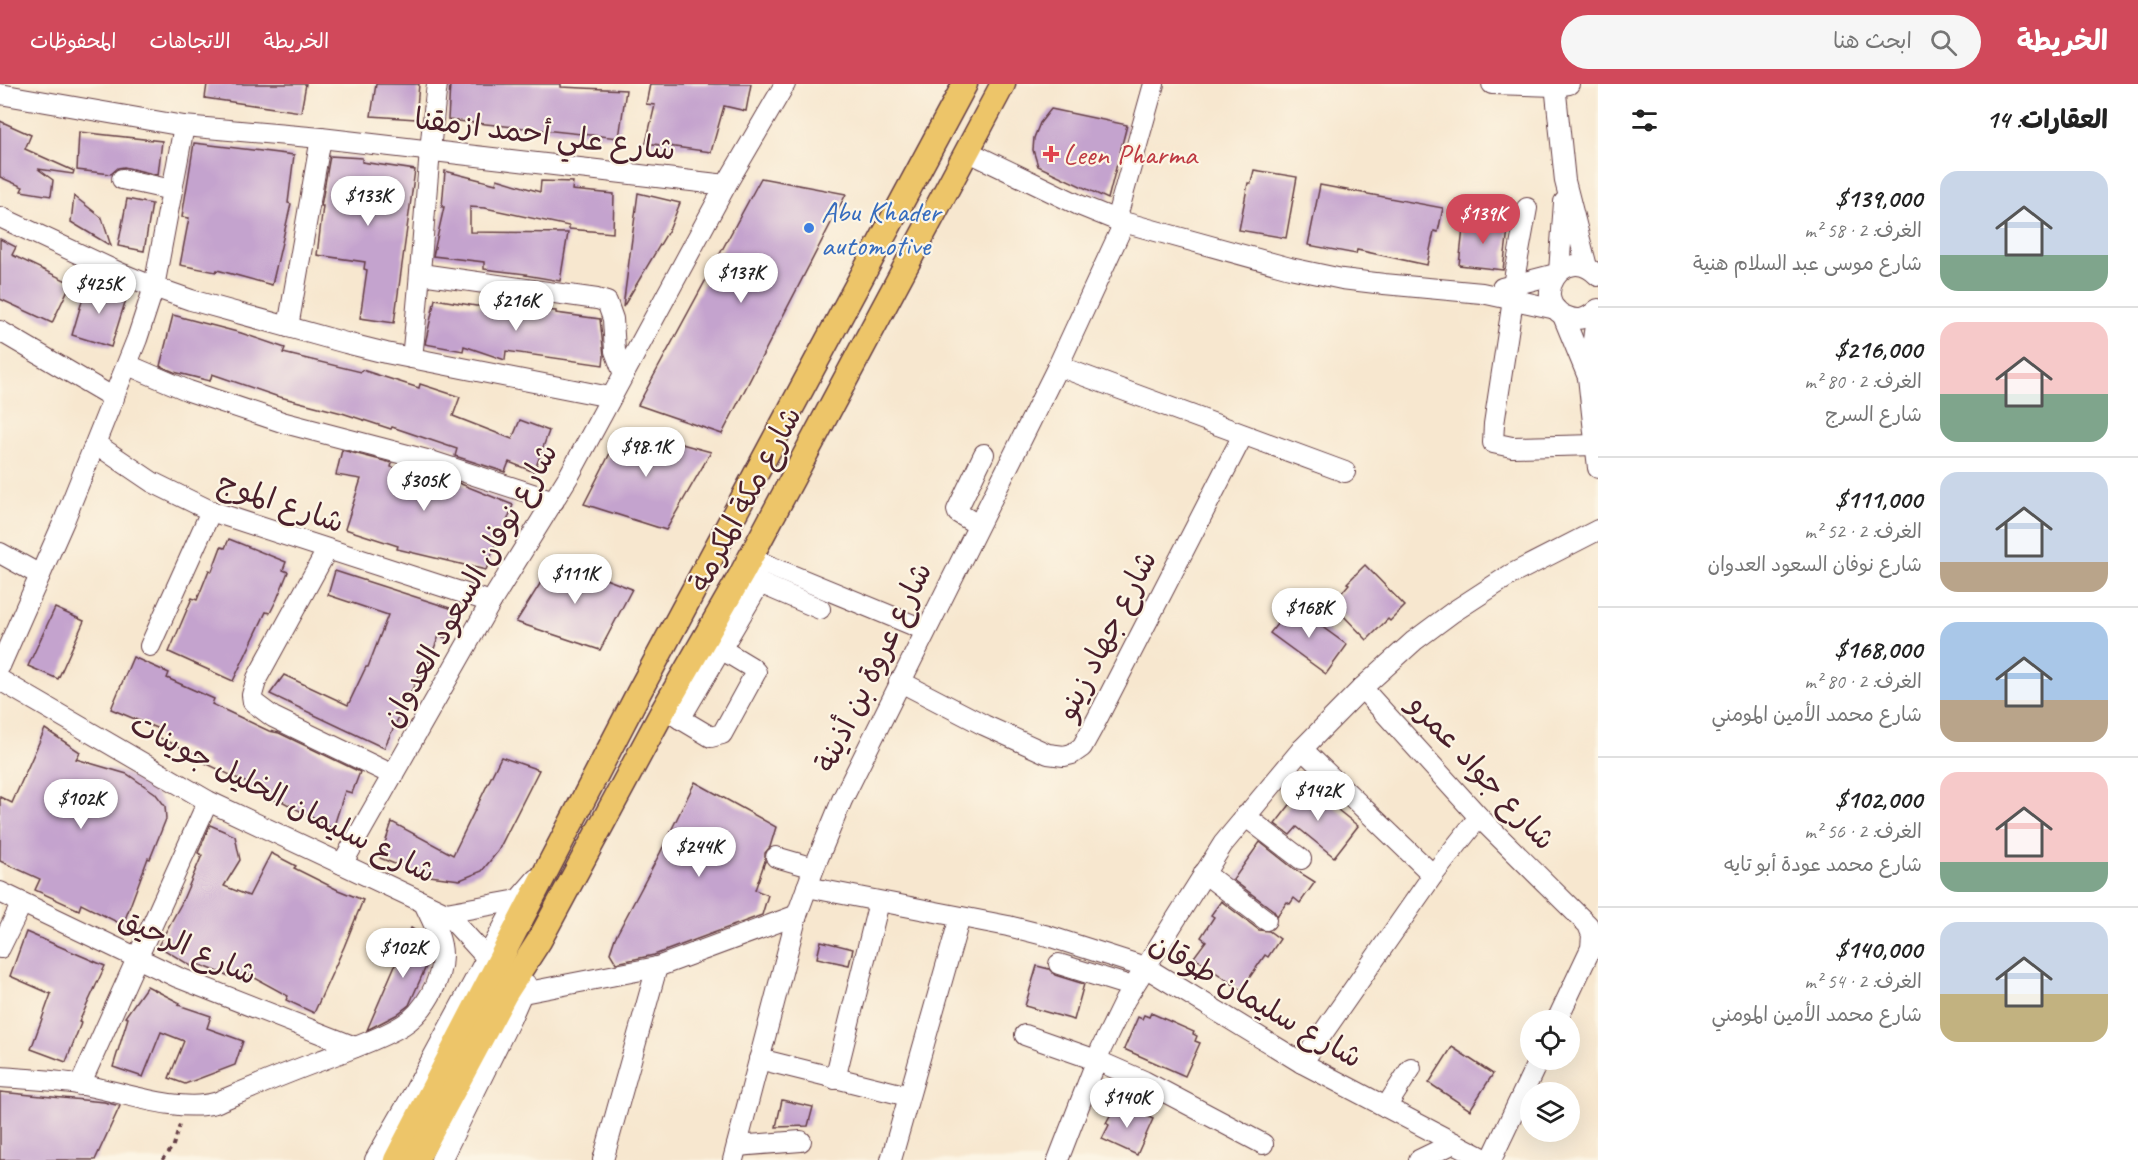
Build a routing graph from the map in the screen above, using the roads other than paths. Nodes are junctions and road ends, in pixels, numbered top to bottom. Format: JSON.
{"nodes":[{"id":1,"x":437,"y":84,"type":"edge"},
{"id":2,"x":785,"y":84,"type":"edge"},
{"id":3,"x":965,"y":84,"type":"edge"},
{"id":4,"x":1003,"y":84,"type":"edge"},
{"id":5,"x":1154,"y":84,"type":"edge"},
{"id":6,"x":1492,"y":84,"type":"edge"},
{"id":7,"x":1560,"y":84,"type":"edge"},
{"id":8,"x":0,"y":94,"type":"edge"},
{"id":9,"x":184,"y":126,"type":"junction"},
{"id":10,"x":321,"y":138,"type":"junction"},
{"id":11,"x":429,"y":150,"type":"junction"},
{"id":12,"x":967,"y":150,"type":"junction"},
{"id":13,"x":122,"y":179,"type":"dead end"},
{"id":14,"x":1565,"y":181,"type":"junction"},
{"id":15,"x":726,"y":185,"type":"junction"},
{"id":16,"x":172,"y":190,"type":"junction"},
{"id":17,"x":1527,"y":208,"type":"dead end"},
{"id":18,"x":0,"y":217,"type":"edge"},
{"id":19,"x":1120,"y":221,"type":"junction"},
{"id":20,"x":1594,"y":271,"type":"edge"},
{"id":21,"x":1557,"y":273,"type":"junction"},
{"id":22,"x":421,"y":274,"type":"junction"},
{"id":23,"x":154,"y":287,"type":"junction"},
{"id":24,"x":1513,"y":292,"type":"junction"},
{"id":25,"x":1598,"y":309,"type":"edge"},
{"id":26,"x":1560,"y":313,"type":"junction"},
{"id":27,"x":288,"y":327,"type":"junction"},
{"id":28,"x":0,"y":331,"type":"edge"},
{"id":29,"x":412,"y":358,"type":"junction"},
{"id":30,"x":128,"y":365,"type":"junction"},
{"id":31,"x":1058,"y":366,"type":"junction"},
{"id":32,"x":623,"y":372,"type":"junction"},
{"id":33,"x":1592,"y":380,"type":"edge"},
{"id":34,"x":610,"y":397,"type":"junction"},
{"id":35,"x":114,"y":398,"type":"junction"},
{"id":36,"x":1243,"y":435,"type":"junction"},
{"id":37,"x":1596,"y":441,"type":"edge"},
{"id":38,"x":96,"y":444,"type":"junction"},
{"id":39,"x":984,"y":454,"type":"dead end"},
{"id":40,"x":1598,"y":468,"type":"edge"},
{"id":41,"x":1345,"y":472,"type":"dead end"},
{"id":42,"x":554,"y":501,"type":"junction"},
{"id":43,"x":211,"y":512,"type":"junction"},
{"id":44,"x":978,"y":523,"type":"junction"},
{"id":45,"x":1598,"y":530,"type":"edge"},
{"id":46,"x":327,"y":550,"type":"junction"},
{"id":47,"x":0,"y":553,"type":"edge"},
{"id":48,"x":750,"y":572,"type":"junction"},
{"id":49,"x":40,"y":575,"type":"junction"},
{"id":50,"x":491,"y":602,"type":"junction"},
{"id":51,"x":820,"y":609,"type":"dead end"},
{"id":52,"x":925,"y":630,"type":"junction"},
{"id":53,"x":150,"y":646,"type":"dead end"},
{"id":54,"x":721,"y":649,"type":"junction"},
{"id":55,"x":0,"y":666,"type":"edge"},
{"id":56,"x":0,"y":680,"type":"edge"},
{"id":57,"x":899,"y":681,"type":"junction"},
{"id":58,"x":1362,"y":688,"type":"junction"},
{"id":59,"x":672,"y":714,"type":"junction"},
{"id":60,"x":1302,"y":749,"type":"junction"},
{"id":61,"x":393,"y":775,"type":"junction"},
{"id":62,"x":208,"y":801,"type":"junction"},
{"id":63,"x":1245,"y":816,"type":"junction"},
{"id":64,"x":1479,"y":817,"type":"junction"},
{"id":65,"x":776,"y":856,"type":"dead end"},
{"id":66,"x":1301,"y":859,"type":"dead end"},
{"id":67,"x":342,"y":864,"type":"junction"},
{"id":68,"x":814,"y":868,"type":"junction"},
{"id":69,"x":545,"y":873,"type":"junction"},
{"id":70,"x":1204,"y":873,"type":"junction"},
{"id":71,"x":1434,"y":875,"type":"junction"},
{"id":72,"x":807,"y":886,"type":"junction"},
{"id":73,"x":0,"y":892,"type":"edge"},
{"id":74,"x":518,"y":900,"type":"junction"},
{"id":75,"x":879,"y":902,"type":"junction"},
{"id":76,"x":21,"y":903,"type":"junction"},
{"id":77,"x":424,"y":903,"type":"junction"},
{"id":78,"x":446,"y":914,"type":"junction"},
{"id":79,"x":797,"y":915,"type":"junction"},
{"id":80,"x":960,"y":917,"type":"junction"},
{"id":81,"x":1266,"y":920,"type":"dead end"},
{"id":82,"x":0,"y":948,"type":"edge"},
{"id":83,"x":486,"y":957,"type":"junction"},
{"id":84,"x":136,"y":958,"type":"junction"},
{"id":85,"x":1059,"y":964,"type":"dead end"},
{"id":86,"x":657,"y":967,"type":"junction"},
{"id":87,"x":1145,"y":967,"type":"junction"},
{"id":88,"x":1133,"y":987,"type":"junction"},
{"id":89,"x":514,"y":994,"type":"junction"},
{"id":90,"x":1562,"y":1010,"type":"edge"},
{"id":91,"x":1025,"y":1035,"type":"dead end"},
{"id":92,"x":924,"y":1045,"type":"junction"},
{"id":93,"x":356,"y":1047,"type":"junction"},
{"id":94,"x":1099,"y":1054,"type":"junction"},
{"id":95,"x":759,"y":1059,"type":"junction"},
{"id":96,"x":1302,"y":1063,"type":"junction"},
{"id":97,"x":1411,"y":1068,"type":"dead end"},
{"id":98,"x":1534,"y":1070,"type":"edge"},
{"id":99,"x":0,"y":1077,"type":"edge"},
{"id":100,"x":836,"y":1079,"type":"junction"},
{"id":101,"x":80,"y":1084,"type":"junction"},
{"id":102,"x":1182,"y":1085,"type":"dead end"},
{"id":103,"x":908,"y":1096,"type":"junction"},
{"id":104,"x":1386,"y":1107,"type":"junction"},
{"id":105,"x":1071,"y":1124,"type":"junction"},
{"id":106,"x":897,"y":1134,"type":"junction"},
{"id":107,"x":801,"y":1141,"type":"dead end"},
{"id":108,"x":1454,"y":1143,"type":"junction"},
{"id":109,"x":1263,"y":1144,"type":"dead end"},
{"id":110,"x":735,"y":1153,"type":"edge"},
{"id":111,"x":375,"y":1160,"type":"edge"},
{"id":112,"x":396,"y":1160,"type":"edge"},
{"id":113,"x":416,"y":1160,"type":"edge"},
{"id":114,"x":441,"y":1160,"type":"edge"},
{"id":115,"x":603,"y":1160,"type":"edge"},
{"id":116,"x":891,"y":1160,"type":"edge"},
{"id":117,"x":1050,"y":1160,"type":"edge"},
{"id":118,"x":1058,"y":1160,"type":"edge"},
{"id":119,"x":1419,"y":1160,"type":"edge"},
{"id":120,"x":1489,"y":1160,"type":"edge"}],
"edges":[{"from":1,"to":11,"type":"street"},
{"from":2,"to":15,"type":"street","name":"شارع نوفان السعود العدوان"},
{"from":3,"to":69,"type":"main road","name":"شارع مكة المكرمة"},
{"from":4,"to":12,"type":"main road","name":"شارع مكة المكرمة"},
{"from":5,"to":19,"type":"street","name":"شارع عروة بن أذينة"},
{"from":6,"to":7,"type":"street"},
{"from":7,"to":14,"type":"street"},
{"from":8,"to":9,"type":"street","name":"شارع علي أحمد ازمقنا"},
{"from":9,"to":10,"type":"street","name":"شارع علي أحمد ازمقنا"},
{"from":9,"to":16,"type":"street"},
{"from":10,"to":11,"type":"street","name":"شارع علي أحمد ازمقنا"},
{"from":10,"to":27,"type":"street"},
{"from":11,"to":15,"type":"street","name":"شارع علي أحمد ازمقنا"},
{"from":11,"to":22,"type":"street"},
{"from":12,"to":19,"type":"street"},
{"from":12,"to":48,"type":"main road","name":"شارع مكة المكرمة"},
{"from":13,"to":16,"type":"street"},
{"from":14,"to":20,"type":"street"},
{"from":14,"to":21,"type":"street"},
{"from":15,"to":32,"type":"street","name":"شارع نوفان السعود العدوان"},
{"from":16,"to":23,"type":"street"},
{"from":17,"to":24,"type":"street"},
{"from":18,"to":23,"type":"street"},
{"from":19,"to":24,"type":"street"},
{"from":19,"to":31,"type":"street","name":"شارع عروة بن أذينة"},
{"from":20,"to":21,"type":"street"},
{"from":21,"to":24,"type":"street"},
{"from":21,"to":26,"type":"street"},
{"from":22,"to":29,"type":"street"},
{"from":22,"to":32,"type":"street"},
{"from":23,"to":27,"type":"street"},
{"from":23,"to":30,"type":"street"},
{"from":24,"to":26,"type":"street"},
{"from":24,"to":37,"type":"street"},
{"from":25,"to":26,"type":"street"},
{"from":25,"to":33,"type":"street"},
{"from":26,"to":33,"type":"street"},
{"from":27,"to":29,"type":"street"},
{"from":28,"to":35,"type":"street"},
{"from":29,"to":34,"type":"street"},
{"from":30,"to":35,"type":"street"},
{"from":30,"to":42,"type":"street"},
{"from":31,"to":36,"type":"street"},
{"from":31,"to":44,"type":"street","name":"شارع عروة بن أذينة"},
{"from":32,"to":34,"type":"street","name":"شارع نوفان السعود العدوان"},
{"from":33,"to":37,"type":"street"},
{"from":34,"to":42,"type":"street","name":"شارع نوفان السعود العدوان"},
{"from":35,"to":38,"type":"street"},
{"from":36,"to":41,"type":"street"},
{"from":36,"to":57,"type":"street","name":"شارع جهاد زينو"},
{"from":37,"to":40,"type":"street"},
{"from":38,"to":43,"type":"street","name":"شارع الموج"},
{"from":38,"to":49,"type":"street"},
{"from":39,"to":44,"type":"street"},
{"from":42,"to":50,"type":"street","name":"شارع نوفان السعود العدوان"},
{"from":43,"to":46,"type":"street","name":"شارع الموج"},
{"from":43,"to":53,"type":"street"},
{"from":44,"to":52,"type":"street","name":"شارع عروة بن أذينة"},
{"from":45,"to":58,"type":"street"},
{"from":46,"to":50,"type":"street","name":"شارع الموج"},
{"from":46,"to":61,"type":"street"},
{"from":47,"to":49,"type":"street"},
{"from":48,"to":51,"type":"street"},
{"from":48,"to":52,"type":"street"},
{"from":48,"to":54,"type":"street"},
{"from":48,"to":59,"type":"main road","name":"شارع مكة المكرمة"},
{"from":49,"to":55,"type":"street"},
{"from":50,"to":61,"type":"street","name":"شارع نوفان السعود العدوان"},
{"from":52,"to":57,"type":"street","name":"شارع عروة بن أذينة"},
{"from":54,"to":59,"type":"street"},
{"from":54,"to":59,"type":"street"},
{"from":56,"to":62,"type":"street","name":"شارع سليمان الخليل جوينات"},
{"from":57,"to":68,"type":"street","name":"شارع عروة بن أذينة"},
{"from":58,"to":60,"type":"street"},
{"from":58,"to":64,"type":"street","name":"شارع جواد عمرو"},
{"from":59,"to":89,"type":"main road","name":"شارع مكة المكرمة"},
{"from":60,"to":63,"type":"street"},
{"from":60,"to":71,"type":"street"},
{"from":61,"to":67,"type":"street","name":"شارع نوفان السعود العدوان"},
{"from":62,"to":67,"type":"street","name":"شارع سليمان الخليل جوينات"},
{"from":62,"to":84,"type":"street"},
{"from":63,"to":66,"type":"street"},
{"from":63,"to":70,"type":"street"},
{"from":64,"to":71,"type":"street"},
{"from":64,"to":90,"type":"street","name":"شارع جواد عمرو"},
{"from":65,"to":68,"type":"street"},
{"from":67,"to":77,"type":"street","name":"شارع سليمان الخليل جوينات"},
{"from":68,"to":72,"type":"street","name":"شارع عروة بن أذينة"},
{"from":69,"to":74,"type":"street","name":"شارع مكة المكرمة"},
{"from":69,"to":112,"type":"main road","name":"شارع مكة المكرمة"},
{"from":70,"to":81,"type":"street"},
{"from":70,"to":87,"type":"street"},
{"from":71,"to":96,"type":"street"},
{"from":72,"to":75,"type":"street","name":"شارع سليمان طوقان"},
{"from":72,"to":79,"type":"street","name":"شارع عروة بن أذينة"},
{"from":73,"to":76,"type":"street","name":"شارع الرحيق"},
{"from":74,"to":78,"type":"street","name":"شارع سليمان الخليل جوينات"},
{"from":74,"to":83,"type":"street","name":"شارع مكة المكرمة"},
{"from":75,"to":80,"type":"street","name":"شارع سليمان طوقان"},
{"from":75,"to":100,"type":"street"},
{"from":76,"to":82,"type":"street"},
{"from":76,"to":84,"type":"street","name":"شارع الرحيق"},
{"from":77,"to":78,"type":"street","name":"شارع سليمان الخليل جوينات"},
{"from":77,"to":93,"type":"street"},
{"from":78,"to":83,"type":"street","name":"شارع سليمان الخليل جوينات"},
{"from":79,"to":86,"type":"street"},
{"from":79,"to":95,"type":"street","name":"شارع عروة بن أذينة"},
{"from":80,"to":87,"type":"street","name":"شارع سليمان طوقان"},
{"from":80,"to":92,"type":"street"},
{"from":83,"to":111,"type":"street","name":"شارع مكة المكرمة"},
{"from":84,"to":93,"type":"street","name":"شارع الرحيق"},
{"from":84,"to":101,"type":"street"},
{"from":85,"to":88,"type":"street"},
{"from":86,"to":89,"type":"street"},
{"from":86,"to":115,"type":"street"},
{"from":87,"to":88,"type":"street"},
{"from":87,"to":96,"type":"street","name":"شارع سليمان طوقان"},
{"from":88,"to":94,"type":"street"},
{"from":89,"to":113,"type":"main road","name":"شارع مكة المكرمة"},
{"from":89,"to":114,"type":"street","name":"شارع مكة المكرمة"},
{"from":91,"to":94,"type":"street"},
{"from":92,"to":103,"type":"street"},
{"from":92,"to":106,"type":"street"},
{"from":93,"to":101,"type":"street"},
{"from":94,"to":102,"type":"street"},
{"from":94,"to":105,"type":"street"},
{"from":94,"to":109,"type":"street"},
{"from":95,"to":100,"type":"street"},
{"from":95,"to":110,"type":"street","name":"شارع عروة بن أذينة"},
{"from":96,"to":104,"type":"street","name":"شارع سليمان طوقان"},
{"from":97,"to":104,"type":"street"},
{"from":98,"to":120,"type":"street"},
{"from":99,"to":101,"type":"street"},
{"from":100,"to":103,"type":"street"},
{"from":103,"to":106,"type":"street"},
{"from":104,"to":108,"type":"street","name":"شارع سليمان طوقان"},
{"from":105,"to":117,"type":"street"},
{"from":105,"to":118,"type":"street"},
{"from":106,"to":116,"type":"street"},
{"from":107,"to":110,"type":"street"},
{"from":108,"to":119,"type":"street"},
{"from":108,"to":120,"type":"street","name":"شارع سليمان طوقان"}]}
